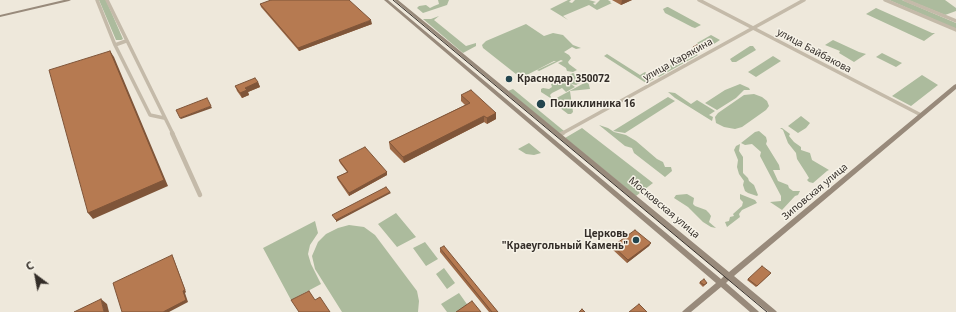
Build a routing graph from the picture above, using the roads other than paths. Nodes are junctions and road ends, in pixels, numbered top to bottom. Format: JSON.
{"nodes":[{"id":1,"x":69,"y":0,"type":"edge"},
{"id":2,"x":97,"y":0,"type":"edge"},
{"id":3,"x":107,"y":0,"type":"edge"},
{"id":4,"x":386,"y":0,"type":"edge"},
{"id":5,"x":396,"y":0,"type":"edge"},
{"id":6,"x":700,"y":0,"type":"edge"},
{"id":7,"x":804,"y":0,"type":"edge"},
{"id":8,"x":886,"y":0,"type":"edge"},
{"id":9,"x":905,"y":0,"type":"edge"},
{"id":10,"x":55,"y":2,"type":"edge"},
{"id":11,"x":0,"y":16,"type":"edge"},
{"id":12,"x":956,"y":21,"type":"edge"},
{"id":13,"x":752,"y":28,"type":"junction"},
{"id":14,"x":956,"y":30,"type":"edge"},
{"id":15,"x":126,"y":41,"type":"junction"},
{"id":16,"x":115,"y":45,"type":"junction"},
{"id":17,"x":464,"y":56,"type":"junction"},
{"id":18,"x":456,"y":59,"type":"junction"},
{"id":19,"x":956,"y":86,"type":"edge"},
{"id":20,"x":921,"y":115,"type":"junction"},
{"id":21,"x":536,"y":116,"type":"junction"},
{"id":22,"x":164,"y":118,"type":"junction"},
{"id":23,"x":528,"y":120,"type":"junction"},
{"id":24,"x":542,"y":120,"type":"junction"},
{"id":25,"x":533,"y":124,"type":"junction"},
{"id":26,"x":560,"y":135,"type":"junction"},
{"id":27,"x":587,"y":158,"type":"junction"},
{"id":28,"x":578,"y":163,"type":"junction"},
{"id":29,"x":200,"y":195,"type":"dead end"},
{"id":30,"x":729,"y":275,"type":"junction"},
{"id":31,"x":720,"y":282,"type":"junction"},
{"id":32,"x":686,"y":312,"type":"edge"},
{"id":33,"x":755,"y":312,"type":"edge"},
{"id":34,"x":773,"y":312,"type":"edge"}],
"edges":[{"from":1,"to":10,"type":"street"},
{"from":2,"to":16,"type":"street"},
{"from":3,"to":15,"type":"street"},
{"from":4,"to":18,"type":"street","name":"Московская улица"},
{"from":5,"to":17,"type":"street","name":"Московская улица"},
{"from":6,"to":13,"type":"street","name":"улица Байбакова"},
{"from":7,"to":13,"type":"street","name":"улица Карякина"},
{"from":8,"to":14,"type":"street"},
{"from":9,"to":12,"type":"street"},
{"from":10,"to":11,"type":"street"},
{"from":13,"to":20,"type":"street","name":"улица Байбакова"},
{"from":13,"to":26,"type":"street","name":"улица Карякина"},
{"from":15,"to":16,"type":"street"},
{"from":15,"to":22,"type":"street"},
{"from":16,"to":22,"type":"street"},
{"from":17,"to":18,"type":"street"},
{"from":17,"to":21,"type":"street","name":"Московская улица"},
{"from":18,"to":23,"type":"street","name":"Московская улица"},
{"from":19,"to":20,"type":"street","name":"Зиповская улица"},
{"from":20,"to":30,"type":"street","name":"Зиповская улица"},
{"from":21,"to":23,"type":"street"},
{"from":21,"to":24,"type":"street","name":"Московская улица"},
{"from":22,"to":29,"type":"street"},
{"from":23,"to":25,"type":"street","name":"Московская улица"},
{"from":24,"to":25,"type":"street"},
{"from":24,"to":26,"type":"street","name":"Московская улица"},
{"from":25,"to":28,"type":"street","name":"Московская улица"},
{"from":26,"to":27,"type":"street","name":"Московская улица"},
{"from":27,"to":28,"type":"street"},
{"from":27,"to":30,"type":"street","name":"Московская улица"},
{"from":28,"to":31,"type":"street","name":"Московская улица"},
{"from":30,"to":31,"type":"street","name":"Зиповская улица"},
{"from":30,"to":34,"type":"street","name":"Московская улица"},
{"from":31,"to":32,"type":"street","name":"Зиповская улица"},
{"from":31,"to":33,"type":"street","name":"Московская улица"}]}
